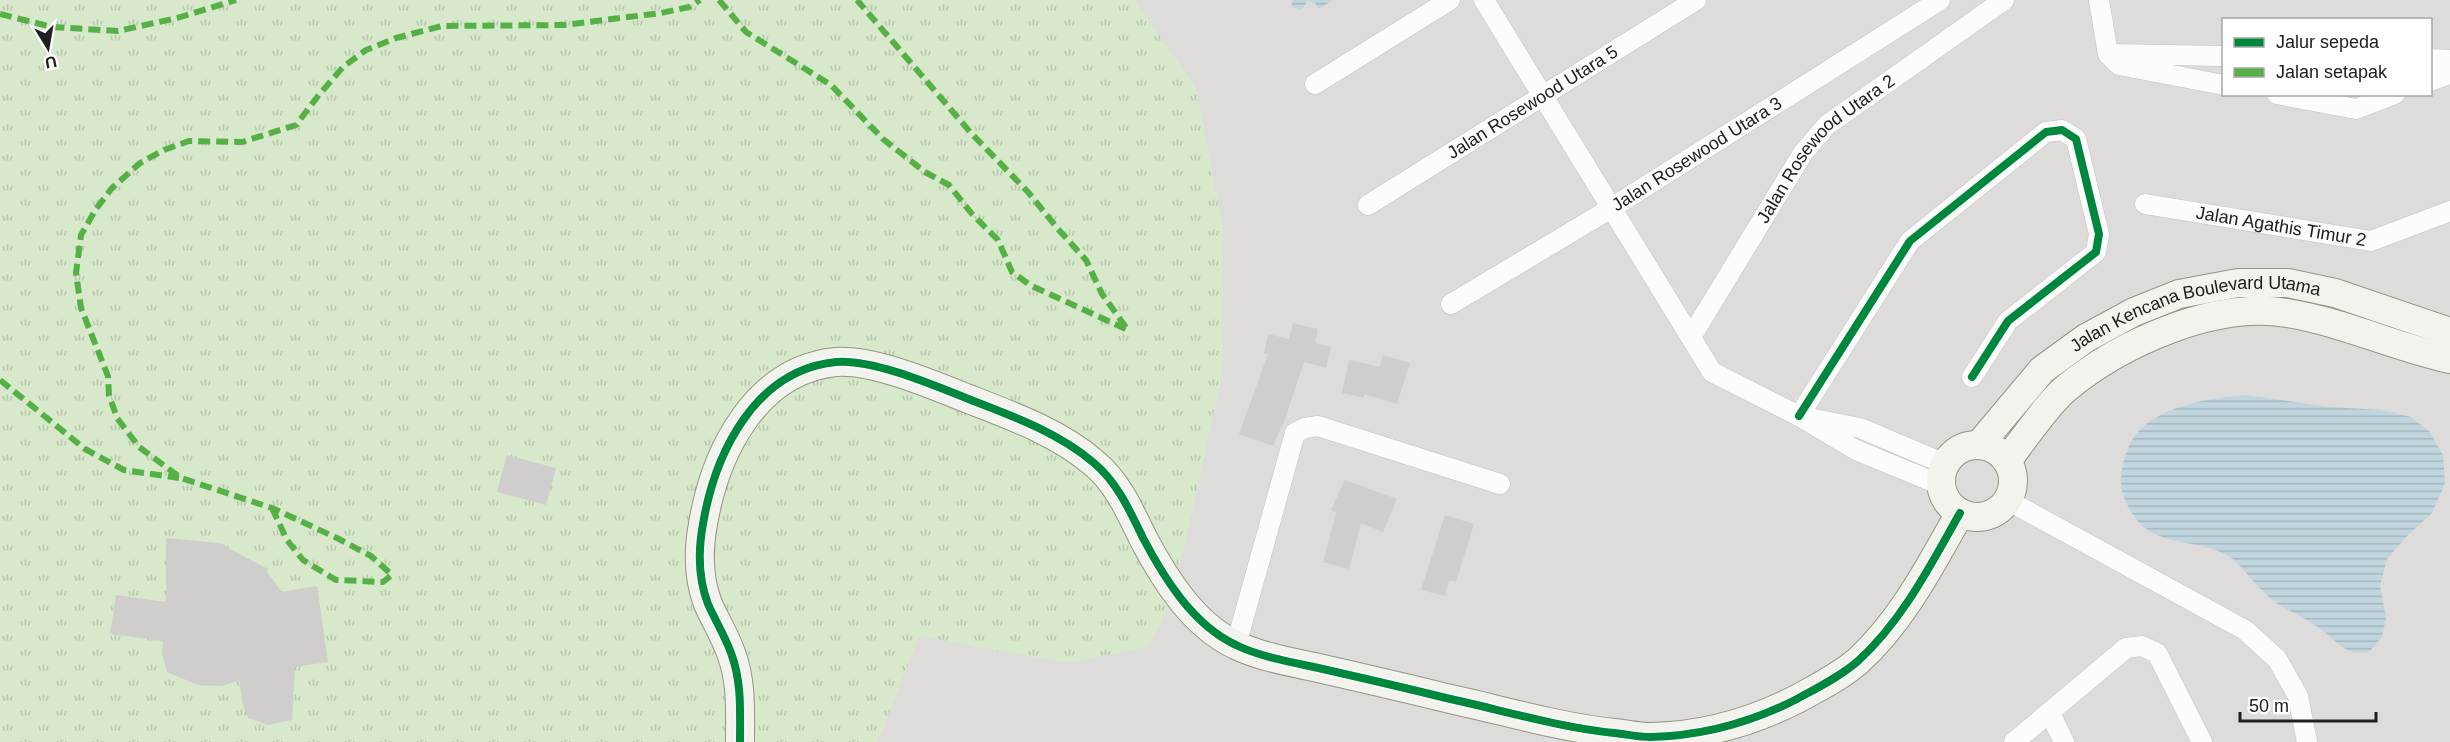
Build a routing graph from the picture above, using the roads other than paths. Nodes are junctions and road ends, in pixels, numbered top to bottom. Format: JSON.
{"nodes":[{"id":1,"x":1450,"y":0,"type":"edge"},
{"id":2,"x":1484,"y":0,"type":"edge"},
{"id":3,"x":1696,"y":0,"type":"edge"},
{"id":4,"x":1940,"y":0,"type":"edge"},
{"id":5,"x":2004,"y":0,"type":"edge"},
{"id":6,"x":2098,"y":0,"type":"edge"},
{"id":7,"x":2108,"y":54,"type":"junction"},
{"id":8,"x":2222,"y":56,"type":"edge"},
{"id":9,"x":2432,"y":59,"type":"edge"},
{"id":10,"x":2450,"y":60,"type":"edge"},
{"id":11,"x":2450,"y":74,"type":"edge"},
{"id":12,"x":2432,"y":80,"type":"edge"},
{"id":13,"x":1315,"y":84,"type":"dead end"},
{"id":14,"x":2222,"y":84,"type":"edge"},
{"id":15,"x":1544,"y":95,"type":"junction"},
{"id":16,"x":2288,"y":96,"type":"edge"},
{"id":17,"x":2390,"y":96,"type":"edge"},
{"id":18,"x":2145,"y":204,"type":"dead end"},
{"id":19,"x":1368,"y":205,"type":"dead end"},
{"id":20,"x":1613,"y":207,"type":"junction"},
{"id":21,"x":2450,"y":212,"type":"edge"},
{"id":22,"x":1451,"y":304,"type":"dead end"},
{"id":23,"x":2450,"y":332,"type":"edge"},
{"id":24,"x":1691,"y":337,"type":"junction"},
{"id":25,"x":2450,"y":359,"type":"edge"},
{"id":26,"x":1972,"y":377,"type":"dead end"},
{"id":27,"x":1799,"y":416,"type":"junction"},
{"id":28,"x":1979,"y":445,"type":"junction"},
{"id":29,"x":2007,"y":461,"type":"junction"},
{"id":30,"x":1943,"y":475,"type":"junction"},
{"id":31,"x":1500,"y":484,"type":"dead end"},
{"id":32,"x":2007,"y":500,"type":"junction"},
{"id":33,"x":1960,"y":513,"type":"junction"},
{"id":34,"x":1236,"y":645,"type":"junction"},
{"id":35,"x":2050,"y":713,"type":"junction"},
{"id":36,"x":2026,"y":738,"type":"edge"},
{"id":37,"x":740,"y":742,"type":"edge"},
{"id":38,"x":2064,"y":742,"type":"edge"},
{"id":39,"x":2202,"y":742,"type":"edge"},
{"id":40,"x":2307,"y":742,"type":"edge"}],
"edges":[{"from":1,"to":13,"type":"street"},
{"from":2,"to":15,"type":"street"},
{"from":3,"to":15,"type":"street","name":"Jalan Rosewood Utara 5"},
{"from":4,"to":20,"type":"street","name":"Jalan Rosewood Utara 3"},
{"from":5,"to":24,"type":"street","name":"Jalan Rosewood Utara 2"},
{"from":6,"to":7,"type":"street"},
{"from":7,"to":8,"type":"street"},
{"from":7,"to":14,"type":"street"},
{"from":9,"to":10,"type":"street"},
{"from":11,"to":12,"type":"street"},
{"from":15,"to":19,"type":"street","name":"Jalan Rosewood Utara 5"},
{"from":15,"to":20,"type":"street"},
{"from":16,"to":17,"type":"street"},
{"from":18,"to":21,"type":"street","name":"Jalan Agathis Timur 2"},
{"from":20,"to":22,"type":"street","name":"Jalan Rosewood Utara 3"},
{"from":20,"to":24,"type":"street"},
{"from":23,"to":28,"type":"street","name":"Jalan Kencana Boulevard Utama"},
{"from":24,"to":27,"type":"street"},
{"from":25,"to":29,"type":"street","name":"Jalan Kencana Boulevard Utama"},
{"from":26,"to":27,"type":"street"},
{"from":27,"to":30,"type":"street"},
{"from":28,"to":29,"type":"street"},
{"from":28,"to":30,"type":"street"},
{"from":29,"to":32,"type":"street"},
{"from":30,"to":33,"type":"street"},
{"from":31,"to":34,"type":"street"},
{"from":32,"to":33,"type":"street"},
{"from":32,"to":40,"type":"street"},
{"from":33,"to":34,"type":"street"},
{"from":34,"to":37,"type":"street"},
{"from":35,"to":36,"type":"street"},
{"from":35,"to":38,"type":"street"},
{"from":35,"to":39,"type":"street"}]}
